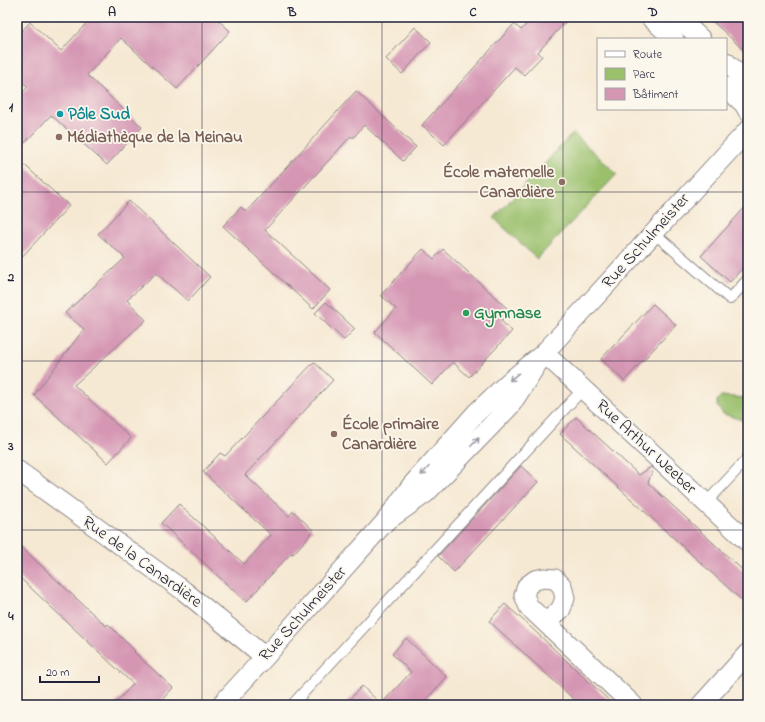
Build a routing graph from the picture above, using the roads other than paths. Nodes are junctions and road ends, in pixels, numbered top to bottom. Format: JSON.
{"nodes":[{"id":1,"x":650,"y":17,"type":"edge"},
{"id":2,"x":678,"y":17,"type":"edge"},
{"id":3,"x":673,"y":38,"type":"edge"},
{"id":4,"x":700,"y":38,"type":"edge"},
{"id":5,"x":727,"y":63,"type":"edge"},
{"id":6,"x":748,"y":83,"type":"edge"},
{"id":7,"x":727,"y":88,"type":"edge"},
{"id":8,"x":748,"y":111,"type":"edge"},
{"id":9,"x":748,"y":130,"type":"edge"},
{"id":10,"x":654,"y":233,"type":"junction"},
{"id":11,"x":748,"y":279,"type":"edge"},
{"id":12,"x":544,"y":353,"type":"junction"},
{"id":13,"x":583,"y":389,"type":"junction"},
{"id":14,"x":748,"y":458,"type":"edge"},
{"id":15,"x":17,"y":470,"type":"edge"},
{"id":16,"x":706,"y":503,"type":"junction"},
{"id":17,"x":748,"y":542,"type":"edge"},
{"id":18,"x":546,"y":623,"type":"dead end"},
{"id":19,"x":748,"y":653,"type":"edge"},
{"id":20,"x":265,"y":657,"type":"junction"},
{"id":21,"x":220,"y":705,"type":"edge"},
{"id":22,"x":292,"y":705,"type":"edge"},
{"id":23,"x":633,"y":705,"type":"edge"},
{"id":24,"x":701,"y":705,"type":"edge"}],
"edges":[{"from":1,"to":3,"type":"street"},
{"from":2,"to":4,"type":"street"},
{"from":5,"to":6,"type":"street"},
{"from":7,"to":8,"type":"street"},
{"from":9,"to":10,"type":"street","name":"Rue Schulmeister"},
{"from":10,"to":11,"type":"lane"},
{"from":10,"to":12,"type":"street","name":"Rue Schulmeister"},
{"from":12,"to":13,"type":"street","name":"Rue Arthur Weeber"},
{"from":12,"to":20,"type":"street","name":"Rue Schulmeister"},
{"from":13,"to":16,"type":"street","name":"Rue Arthur Weeber"},
{"from":13,"to":22,"type":"lane"},
{"from":14,"to":16,"type":"lane"},
{"from":15,"to":20,"type":"street","name":"Rue de la Canardière"},
{"from":16,"to":17,"type":"street","name":"Rue Arthur Weeber"},
{"from":18,"to":23,"type":"street"},
{"from":19,"to":24,"type":"street"},
{"from":20,"to":21,"type":"street","name":"Rue Schulmeister"}]}
